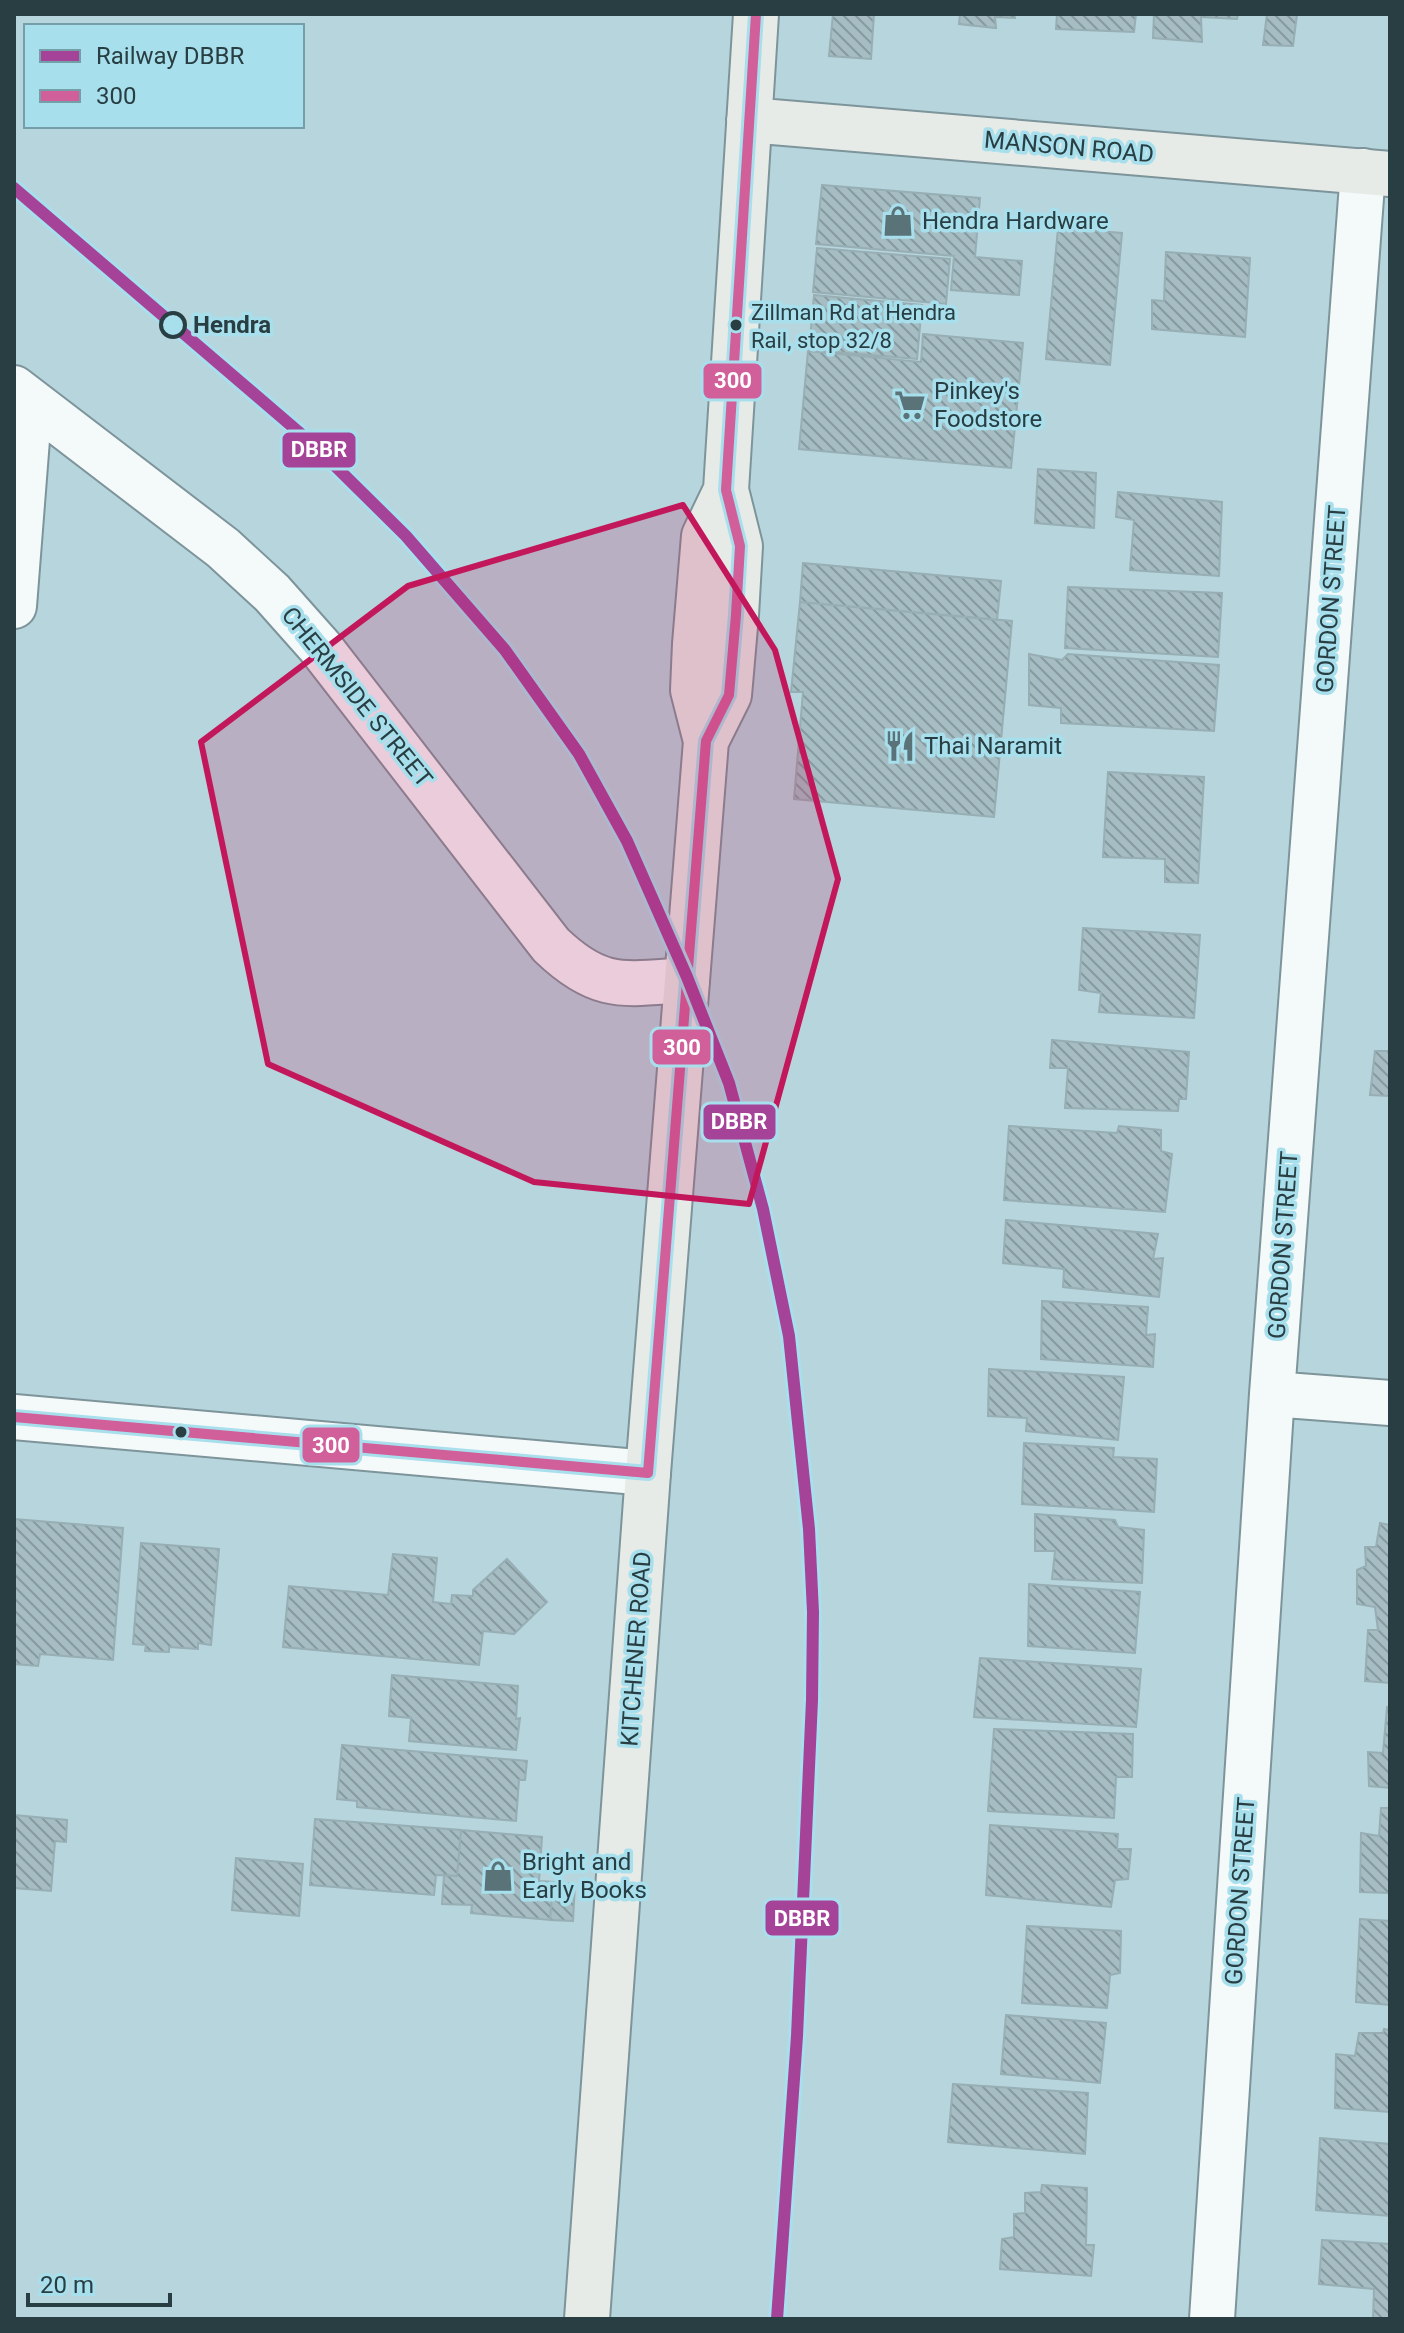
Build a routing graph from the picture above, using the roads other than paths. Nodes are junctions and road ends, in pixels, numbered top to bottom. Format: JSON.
{"nodes":[{"id":1,"x":756,"y":14,"type":"edge"},
{"id":2,"x":749,"y":120,"type":"junction"},
{"id":3,"x":1377,"y":172,"type":"edge"},
{"id":4,"x":22,"y":394,"type":"edge"},
{"id":5,"x":14,"y":606,"type":"edge"},
{"id":6,"x":687,"y":980,"type":"junction"},
{"id":7,"x":1272,"y":1394,"type":"junction"},
{"id":8,"x":1390,"y":1403,"type":"edge"},
{"id":9,"x":14,"y":1417,"type":"edge"},
{"id":10,"x":648,"y":1473,"type":"junction"},
{"id":11,"x":587,"y":2319,"type":"edge"},
{"id":12,"x":1212,"y":2319,"type":"edge"}],
"edges":[{"from":1,"to":2,"type":"main road"},
{"from":2,"to":3,"type":"main road","name":"MANSON ROAD"},
{"from":2,"to":6,"type":"main road","name":"KITCHENER ROAD"},
{"from":3,"to":7,"type":"street","name":"GORDON STREET"},
{"from":4,"to":5,"type":"street"},
{"from":4,"to":6,"type":"street","name":"CHERMSIDE STREET"},
{"from":6,"to":10,"type":"main road","name":"KITCHENER ROAD"},
{"from":7,"to":8,"type":"street"},
{"from":7,"to":12,"type":"street","name":"GORDON STREET"},
{"from":9,"to":10,"type":"street"},
{"from":10,"to":11,"type":"main road","name":"KITCHENER ROAD"}]}
